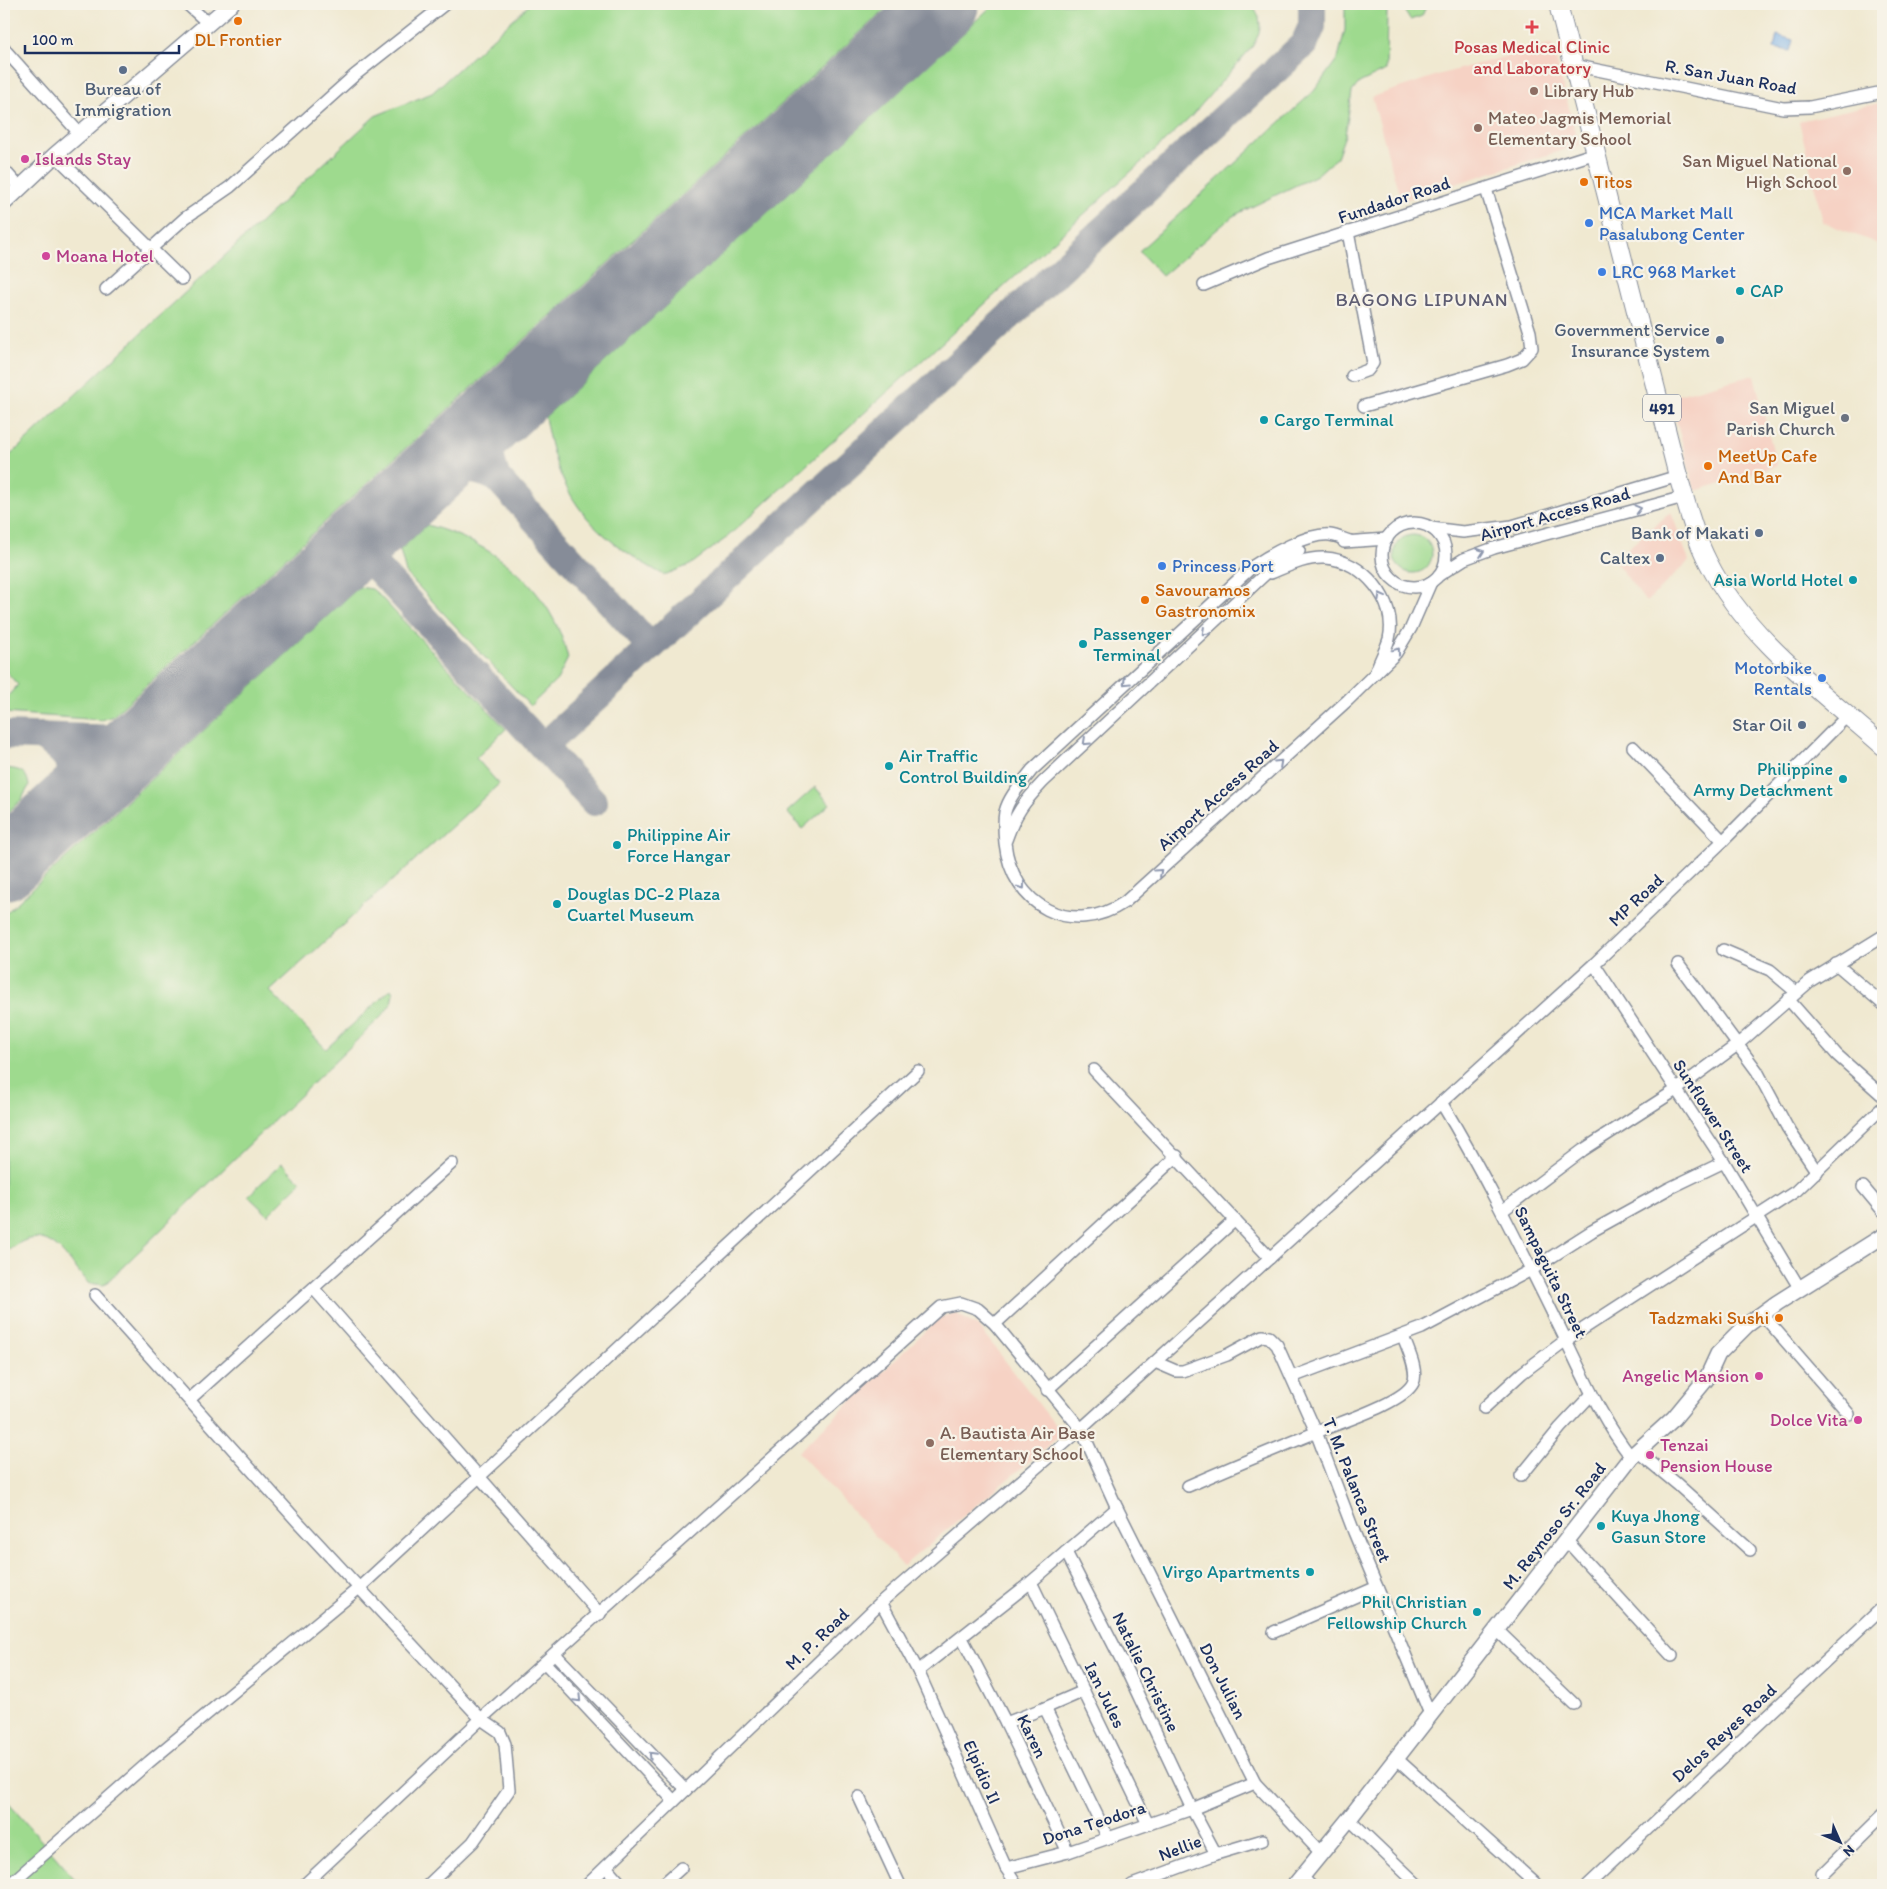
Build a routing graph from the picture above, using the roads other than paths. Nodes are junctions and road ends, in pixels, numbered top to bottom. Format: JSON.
{"nodes":[{"id":1,"x":187,"y":4,"type":"edge"},
{"id":2,"x":231,"y":4,"type":"edge"},
{"id":3,"x":445,"y":4,"type":"edge"},
{"id":4,"x":1558,"y":4,"type":"edge"},
{"id":5,"x":209,"y":24,"type":"junction"},
{"id":6,"x":4,"y":49,"type":"edge"},
{"id":7,"x":1573,"y":65,"type":"junction"},
{"id":8,"x":1883,"y":92,"type":"edge"},
{"id":9,"x":80,"y":134,"type":"junction"},
{"id":10,"x":1596,"y":153,"type":"junction"},
{"id":11,"x":55,"y":155,"type":"junction"},
{"id":12,"x":4,"y":170,"type":"edge"},
{"id":13,"x":20,"y":188,"type":"junction"},
{"id":14,"x":1486,"y":189,"type":"junction"},
{"id":15,"x":4,"y":203,"type":"edge"},
{"id":16,"x":1348,"y":232,"type":"junction"},
{"id":17,"x":150,"y":250,"type":"junction"},
{"id":18,"x":182,"y":279,"type":"dead end"},
{"id":19,"x":1204,"y":285,"type":"dead end"},
{"id":20,"x":106,"y":289,"type":"dead end"},
{"id":21,"x":1352,"y":376,"type":"dead end"},
{"id":22,"x":1364,"y":406,"type":"dead end"},
{"id":23,"x":1678,"y":476,"type":"junction"},
{"id":24,"x":1684,"y":497,"type":"junction"},
{"id":25,"x":1431,"y":528,"type":"junction"},
{"id":26,"x":1387,"y":539,"type":"junction"},
{"id":27,"x":1350,"y":542,"type":"junction"},
{"id":28,"x":1267,"y":575,"type":"junction"},
{"id":29,"x":1435,"y":578,"type":"junction"},
{"id":30,"x":1375,"y":675,"type":"junction"},
{"id":31,"x":1848,"y":715,"type":"junction"},
{"id":32,"x":1883,"y":746,"type":"edge"},
{"id":33,"x":1633,"y":747,"type":"dead end"},
{"id":34,"x":1723,"y":841,"type":"junction"},
{"id":35,"x":1005,"y":842,"type":"junction"},
{"id":36,"x":1883,"y":936,"type":"edge"},
{"id":37,"x":1723,"y":950,"type":"dead end"},
{"id":38,"x":1594,"y":964,"type":"junction"},
{"id":39,"x":1678,"y":964,"type":"dead end"},
{"id":40,"x":1836,"y":964,"type":"junction"},
{"id":41,"x":1792,"y":995,"type":"junction"},
{"id":42,"x":1883,"y":1004,"type":"edge"},
{"id":43,"x":1737,"y":1045,"type":"junction"},
{"id":44,"x":1094,"y":1070,"type":"dead end"},
{"id":45,"x":918,"y":1071,"type":"dead end"},
{"id":46,"x":1676,"y":1090,"type":"junction"},
{"id":47,"x":1883,"y":1096,"type":"edge"},
{"id":48,"x":1440,"y":1102,"type":"junction"},
{"id":49,"x":1883,"y":1107,"type":"edge"},
{"id":50,"x":1177,"y":1156,"type":"junction"},
{"id":51,"x":1724,"y":1162,"type":"junction"},
{"id":52,"x":452,"y":1163,"type":"dead end"},
{"id":53,"x":1817,"y":1172,"type":"junction"},
{"id":54,"x":1863,"y":1187,"type":"dead end"},
{"id":55,"x":1502,"y":1211,"type":"junction"},
{"id":56,"x":1883,"y":1211,"type":"edge"},
{"id":57,"x":1758,"y":1218,"type":"junction"},
{"id":58,"x":1235,"y":1220,"type":"junction"},
{"id":59,"x":1883,"y":1236,"type":"edge"},
{"id":60,"x":1270,"y":1258,"type":"junction"},
{"id":61,"x":1531,"y":1270,"type":"junction"},
{"id":62,"x":314,"y":1289,"type":"junction"},
{"id":63,"x":1800,"y":1289,"type":"junction"},
{"id":64,"x":95,"y":1295,"type":"dead end"},
{"id":65,"x":1761,"y":1314,"type":"junction"},
{"id":66,"x":995,"y":1324,"type":"junction"},
{"id":67,"x":1403,"y":1336,"type":"junction"},
{"id":68,"x":1566,"y":1340,"type":"junction"},
{"id":69,"x":1155,"y":1362,"type":"junction"},
{"id":70,"x":1292,"y":1378,"type":"junction"},
{"id":71,"x":1047,"y":1390,"type":"junction"},
{"id":72,"x":1591,"y":1396,"type":"junction"},
{"id":73,"x":190,"y":1399,"type":"junction"},
{"id":74,"x":1484,"y":1408,"type":"dead end"},
{"id":75,"x":1849,"y":1414,"type":"dead end"},
{"id":76,"x":1081,"y":1429,"type":"junction"},
{"id":77,"x":1316,"y":1432,"type":"junction"},
{"id":78,"x":1634,"y":1454,"type":"junction"},
{"id":79,"x":1521,"y":1476,"type":"dead end"},
{"id":80,"x":481,"y":1477,"type":"junction"},
{"id":81,"x":1188,"y":1486,"type":"dead end"},
{"id":82,"x":1117,"y":1508,"type":"junction"},
{"id":83,"x":1567,"y":1541,"type":"junction"},
{"id":84,"x":1750,"y":1550,"type":"dead end"},
{"id":85,"x":1066,"y":1552,"type":"junction"},
{"id":86,"x":1031,"y":1582,"type":"junction"},
{"id":87,"x":1377,"y":1587,"type":"junction"},
{"id":88,"x":359,"y":1588,"type":"junction"},
{"id":89,"x":881,"y":1602,"type":"junction"},
{"id":90,"x":1883,"y":1607,"type":"edge"},
{"id":91,"x":600,"y":1614,"type":"junction"},
{"id":92,"x":1496,"y":1629,"type":"junction"},
{"id":93,"x":1274,"y":1632,"type":"dead end"},
{"id":94,"x":962,"y":1638,"type":"junction"},
{"id":95,"x":556,"y":1654,"type":"junction"},
{"id":96,"x":1672,"y":1656,"type":"dead end"},
{"id":97,"x":545,"y":1663,"type":"junction"},
{"id":98,"x":918,"y":1671,"type":"junction"},
{"id":99,"x":1084,"y":1691,"type":"junction"},
{"id":100,"x":1574,"y":1704,"type":"dead end"},
{"id":101,"x":1046,"y":1708,"type":"junction"},
{"id":102,"x":1430,"y":1714,"type":"junction"},
{"id":103,"x":481,"y":1719,"type":"junction"},
{"id":104,"x":1006,"y":1723,"type":"junction"},
{"id":105,"x":1396,"y":1758,"type":"junction"},
{"id":106,"x":1255,"y":1783,"type":"junction"},
{"id":107,"x":686,"y":1790,"type":"junction"},
{"id":108,"x":859,"y":1797,"type":"dead end"},
{"id":109,"x":674,"y":1801,"type":"junction"},
{"id":110,"x":1192,"y":1809,"type":"junction"},
{"id":111,"x":1883,"y":1815,"type":"edge"},
{"id":112,"x":1349,"y":1819,"type":"junction"},
{"id":113,"x":1148,"y":1824,"type":"junction"},
{"id":114,"x":1108,"y":1838,"type":"junction"},
{"id":115,"x":1263,"y":1840,"type":"dead end"},
{"id":116,"x":1068,"y":1852,"type":"junction"},
{"id":117,"x":1321,"y":1853,"type":"junction"},
{"id":118,"x":1216,"y":1854,"type":"junction"},
{"id":119,"x":606,"y":1867,"type":"junction"},
{"id":120,"x":681,"y":1868,"type":"dead end"},
{"id":121,"x":1006,"y":1868,"type":"junction"},
{"id":122,"x":1823,"y":1874,"type":"dead end"},
{"id":123,"x":1302,"y":1882,"type":"edge"},
{"id":124,"x":9,"y":1885,"type":"edge"},
{"id":125,"x":304,"y":1885,"type":"edge"},
{"id":126,"x":428,"y":1885,"type":"edge"},
{"id":127,"x":587,"y":1885,"type":"edge"},
{"id":128,"x":622,"y":1885,"type":"edge"},
{"id":129,"x":662,"y":1885,"type":"edge"},
{"id":130,"x":900,"y":1885,"type":"edge"},
{"id":131,"x":1017,"y":1885,"type":"edge"},
{"id":132,"x":1132,"y":1885,"type":"edge"},
{"id":133,"x":1418,"y":1885,"type":"edge"},
{"id":134,"x":1537,"y":1885,"type":"edge"},
{"id":135,"x":1588,"y":1885,"type":"edge"}],
"edges":[{"from":1,"to":5,"type":"street"},
{"from":2,"to":5,"type":"street"},
{"from":3,"to":17,"type":"street"},
{"from":4,"to":7,"type":"main road","number":"491"},
{"from":5,"to":9,"type":"street"},
{"from":6,"to":9,"type":"street"},
{"from":7,"to":8,"type":"street","name":"R. San Juan Road"},
{"from":7,"to":10,"type":"main road","number":"491"},
{"from":9,"to":11,"type":"street"},
{"from":10,"to":14,"type":"street","name":"Fundador Road"},
{"from":10,"to":23,"type":"main road","number":"491"},
{"from":11,"to":13,"type":"street"},
{"from":11,"to":17,"type":"street"},
{"from":12,"to":13,"type":"street"},
{"from":13,"to":15,"type":"street"},
{"from":14,"to":16,"type":"street","name":"Fundador Road"},
{"from":14,"to":22,"type":"street"},
{"from":16,"to":19,"type":"street","name":"Fundador Road"},
{"from":16,"to":21,"type":"street"},
{"from":17,"to":18,"type":"street"},
{"from":17,"to":20,"type":"street"},
{"from":23,"to":24,"type":"main road","number":"491"},
{"from":23,"to":25,"type":"street","name":"Airport Access Road"},
{"from":29,"to":24,"type":"street","name":"Airport Access Road","one_way":true},
{"from":24,"to":31,"type":"main road","number":"491"},
{"from":25,"to":26,"type":"street"},
{"from":25,"to":29,"type":"street"},
{"from":26,"to":27,"type":"street","name":"Airport Access Road"},
{"from":26,"to":29,"type":"street"},
{"from":27,"to":28,"type":"street","name":"Airport Access Road"},
{"from":27,"to":35,"type":"street","name":"Airport Access Road","one_way":true},
{"from":30,"to":28,"type":"street","one_way":true},
{"from":28,"to":35,"type":"street","name":"Airport Access Road","one_way":true},
{"from":30,"to":29,"type":"street","name":"Airport Access Road","one_way":true},
{"from":35,"to":30,"type":"street","name":"Airport Access Road","one_way":true},
{"from":31,"to":32,"type":"main road","number":"491"},
{"from":31,"to":34,"type":"street","name":"MP Road"},
{"from":33,"to":34,"type":"street"},
{"from":34,"to":38,"type":"street","name":"MP Road"},
{"from":36,"to":40,"type":"street"},
{"from":37,"to":41,"type":"street"},
{"from":38,"to":46,"type":"street","name":"Sunflower Street"},
{"from":38,"to":48,"type":"street","name":"MP Road"},
{"from":39,"to":43,"type":"street"},
{"from":40,"to":41,"type":"street"},
{"from":40,"to":42,"type":"street"},
{"from":41,"to":43,"type":"street"},
{"from":41,"to":47,"type":"street"},
{"from":43,"to":46,"type":"street"},
{"from":43,"to":53,"type":"street"},
{"from":44,"to":50,"type":"street"},
{"from":45,"to":80,"type":"street"},
{"from":46,"to":51,"type":"street","name":"Sunflower Street"},
{"from":46,"to":55,"type":"street"},
{"from":48,"to":55,"type":"street","name":"Sampaguita Street"},
{"from":48,"to":60,"type":"street","name":"MP Road"},
{"from":49,"to":53,"type":"street"},
{"from":50,"to":58,"type":"street"},
{"from":50,"to":66,"type":"street"},
{"from":51,"to":57,"type":"street","name":"Sunflower Street"},
{"from":51,"to":61,"type":"street"},
{"from":52,"to":62,"type":"street"},
{"from":53,"to":57,"type":"street"},
{"from":54,"to":56,"type":"street"},
{"from":55,"to":61,"type":"street","name":"Sampaguita Street"},
{"from":57,"to":63,"type":"street","name":"Sunflower Street"},
{"from":57,"to":68,"type":"street"},
{"from":58,"to":60,"type":"street"},
{"from":58,"to":71,"type":"street"},
{"from":59,"to":63,"type":"street","name":"M. Reynoso Sr. Road"},
{"from":60,"to":69,"type":"street","name":"M. P. Road"},
{"from":61,"to":67,"type":"street"},
{"from":61,"to":68,"type":"street","name":"Sampaguita Street"},
{"from":62,"to":73,"type":"street"},
{"from":62,"to":80,"type":"street"},
{"from":63,"to":65,"type":"street","name":"M. Reynoso Sr. Road"},
{"from":64,"to":73,"type":"street"},
{"from":65,"to":75,"type":"street"},
{"from":65,"to":78,"type":"street","name":"M. Reynoso Sr. Road"},
{"from":66,"to":71,"type":"street","name":"Don Julian"},
{"from":66,"to":91,"type":"street","name":"Don Julian"},
{"from":67,"to":70,"type":"street"},
{"from":67,"to":77,"type":"street"},
{"from":68,"to":72,"type":"street","name":"Sampaguita Street"},
{"from":68,"to":74,"type":"street"},
{"from":69,"to":70,"type":"street","name":"T. M. Palanca Street"},
{"from":69,"to":76,"type":"street","name":"M. P. Road"},
{"from":70,"to":77,"type":"street","name":"T. M. Palanca Street"},
{"from":71,"to":76,"type":"street","name":"Don Julian"},
{"from":72,"to":78,"type":"street","name":"Sampaguita Street"},
{"from":72,"to":79,"type":"street"},
{"from":73,"to":88,"type":"street"},
{"from":76,"to":82,"type":"street","name":"Don Julian"},
{"from":76,"to":89,"type":"street","name":"M. P. Road"},
{"from":77,"to":81,"type":"street"},
{"from":77,"to":87,"type":"street","name":"T. M. Palanca Street"},
{"from":78,"to":83,"type":"street","name":"M. Reynoso Sr. Road"},
{"from":78,"to":84,"type":"street","name":"Sampaguita Street"},
{"from":80,"to":88,"type":"street"},
{"from":80,"to":91,"type":"street"},
{"from":82,"to":85,"type":"street"},
{"from":82,"to":106,"type":"street","name":"Don Julian"},
{"from":83,"to":92,"type":"street","name":"M. Reynoso Sr. Road"},
{"from":83,"to":96,"type":"street"},
{"from":85,"to":86,"type":"street"},
{"from":85,"to":110,"type":"street","name":"Natalie Christine"},
{"from":86,"to":94,"type":"street"},
{"from":86,"to":99,"type":"street","name":"Ian Jules"},
{"from":87,"to":93,"type":"street"},
{"from":87,"to":102,"type":"street","name":"T. M. Palanca Street"},
{"from":88,"to":103,"type":"street"},
{"from":88,"to":124,"type":"street"},
{"from":89,"to":98,"type":"street","name":"Elpidio II"},
{"from":89,"to":107,"type":"street","name":"M. P. Road"},
{"from":90,"to":135,"type":"street","name":"Delos Reyes Road"},
{"from":91,"to":95,"type":"street","name":"Don Julian"},
{"from":92,"to":100,"type":"street"},
{"from":92,"to":102,"type":"street","name":"M. Reynoso Sr. Road"},
{"from":94,"to":98,"type":"street"},
{"from":94,"to":104,"type":"street","name":"Karen"},
{"from":95,"to":97,"type":"street","name":"Don Julian"},
{"from":107,"to":95,"type":"street","one_way":true},
{"from":97,"to":103,"type":"street","name":"Don Julian"},
{"from":97,"to":109,"type":"street","one_way":true},
{"from":98,"to":121,"type":"street","name":"Elpidio II"},
{"from":99,"to":101,"type":"street"},
{"from":99,"to":113,"type":"street","name":"Ian Jules"},
{"from":101,"to":104,"type":"street"},
{"from":101,"to":114,"type":"street"},
{"from":102,"to":105,"type":"street","name":"M. Reynoso Sr. Road"},
{"from":103,"to":125,"type":"street","name":"Don Julian"},
{"from":103,"to":126,"type":"street"},
{"from":104,"to":116,"type":"street","name":"Karen"},
{"from":105,"to":112,"type":"street","name":"M. Reynoso Sr. Road"},
{"from":105,"to":134,"type":"street"},
{"from":106,"to":110,"type":"street","name":"Nellie"},
{"from":106,"to":117,"type":"street","name":"Don Julian"},
{"from":107,"to":109,"type":"street","name":"M. P. Road"},
{"from":108,"to":130,"type":"street"},
{"from":109,"to":119,"type":"street","name":"M. P. Road"},
{"from":110,"to":113,"type":"street","name":"Dona Teodora"},
{"from":110,"to":118,"type":"street","name":"Nellie"},
{"from":111,"to":122,"type":"street"},
{"from":112,"to":117,"type":"street","name":"M. Reynoso Sr. Road"},
{"from":112,"to":133,"type":"street"},
{"from":113,"to":114,"type":"street","name":"Dona Teodora"},
{"from":114,"to":116,"type":"street","name":"Dona Teodora"},
{"from":115,"to":118,"type":"street"},
{"from":116,"to":121,"type":"street","name":"Dona Teodora"},
{"from":117,"to":123,"type":"street","name":"M. Reynoso Sr. Road"},
{"from":118,"to":132,"type":"street","name":"Nellie"},
{"from":119,"to":127,"type":"street","name":"M. P. Road"},
{"from":119,"to":128,"type":"street"},
{"from":120,"to":129,"type":"street"},
{"from":121,"to":131,"type":"street","name":"Elpidio II"}]}
